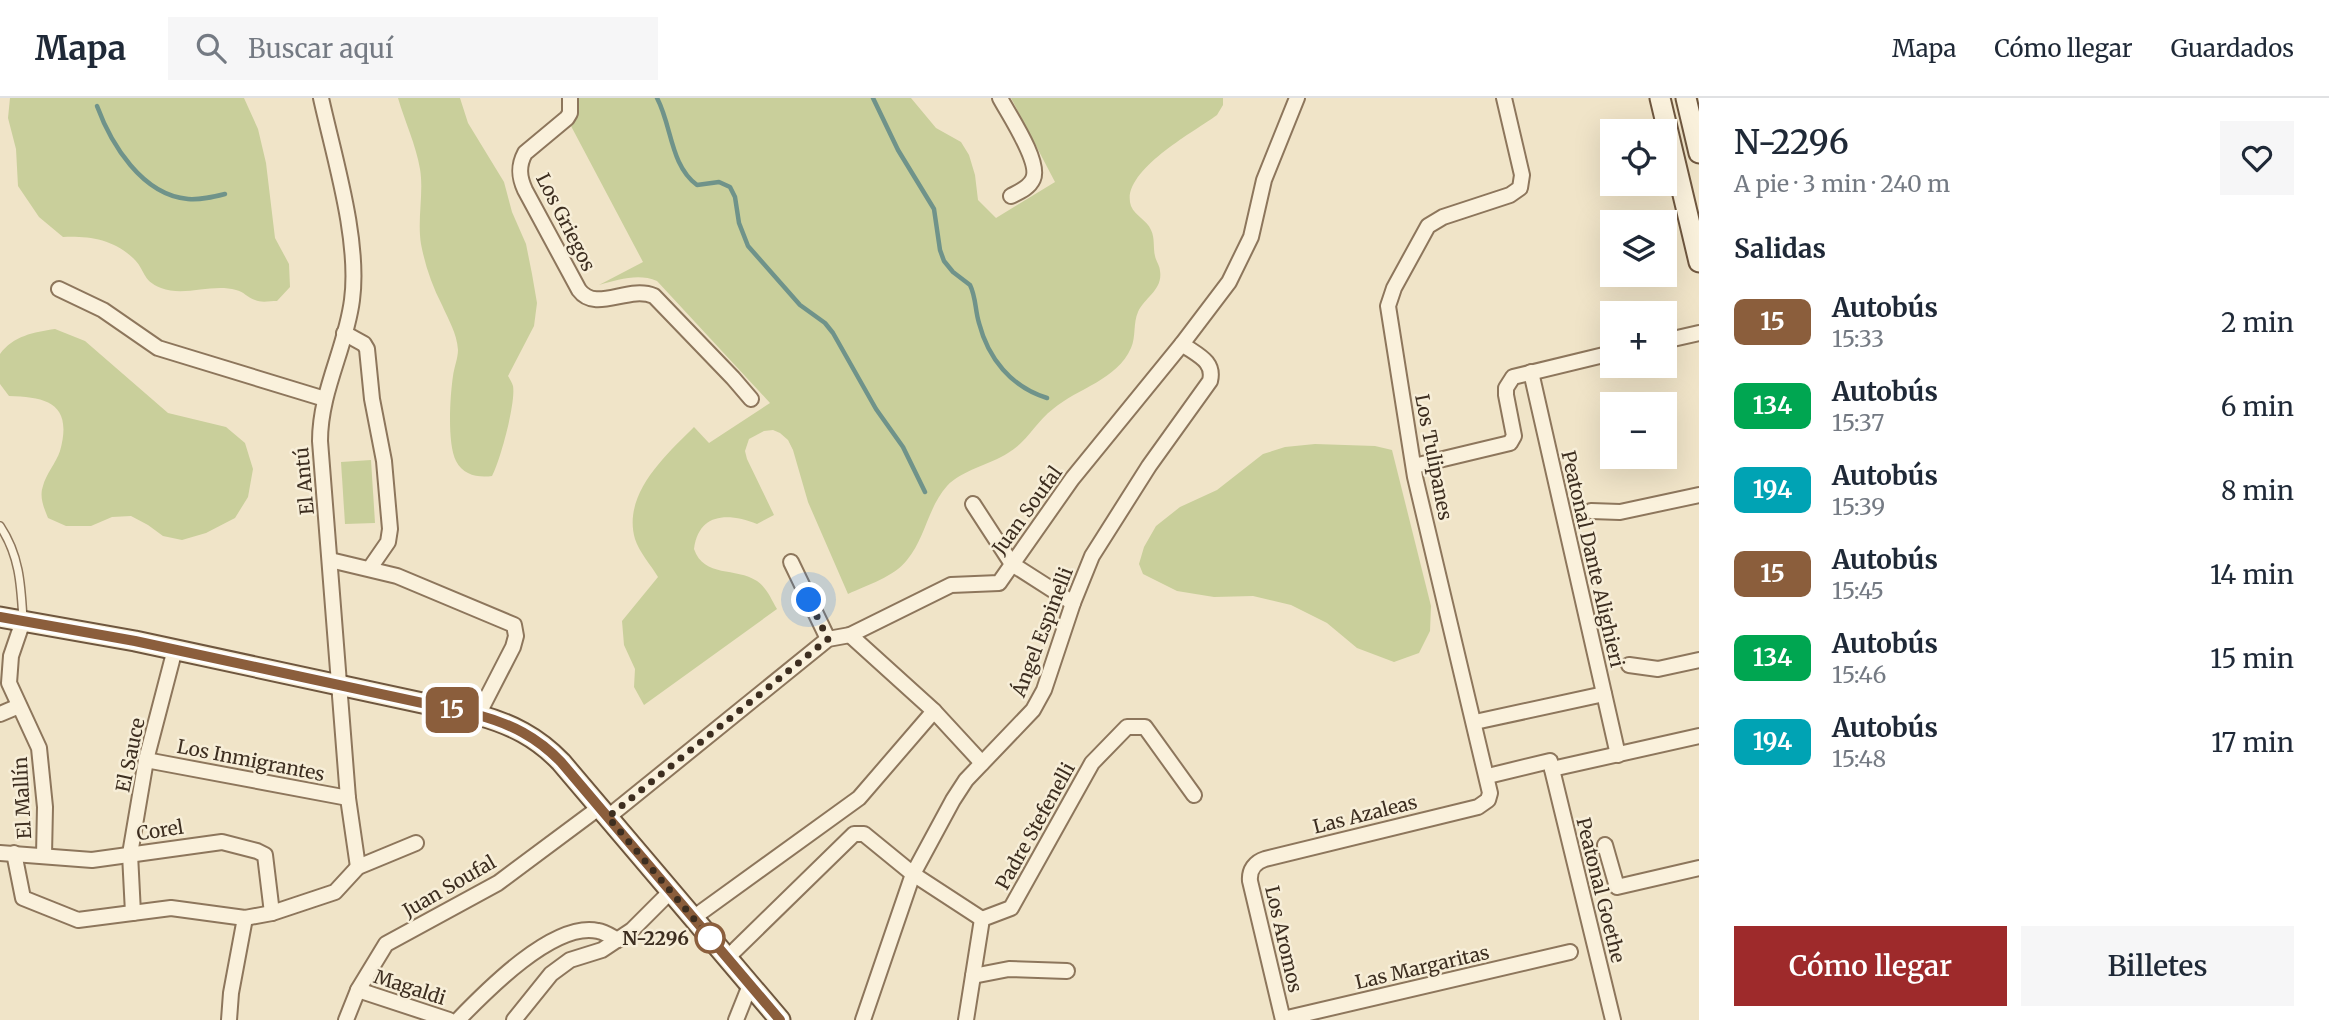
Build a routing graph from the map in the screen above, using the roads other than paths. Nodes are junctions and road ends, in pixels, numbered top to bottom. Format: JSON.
{"nodes":[{"id":1,"x":321,"y":98,"type":"edge"},
{"id":2,"x":570,"y":98,"type":"edge"},
{"id":3,"x":1000,"y":98,"type":"edge"},
{"id":4,"x":1297,"y":98,"type":"edge"},
{"id":5,"x":1504,"y":98,"type":"edge"},
{"id":6,"x":1660,"y":98,"type":"edge"},
{"id":7,"x":1686,"y":98,"type":"edge"},
{"id":8,"x":1699,"y":153,"type":"edge"},
{"id":9,"x":1011,"y":196,"type":"dead end"},
{"id":10,"x":1699,"y":262,"type":"edge"},
{"id":11,"x":59,"y":289,"type":"dead end"},
{"id":12,"x":344,"y":333,"type":"junction"},
{"id":13,"x":1699,"y":333,"type":"edge"},
{"id":14,"x":1677,"y":338,"type":"edge"},
{"id":15,"x":1182,"y":344,"type":"junction"},
{"id":16,"x":1600,"y":356,"type":"edge"},
{"id":17,"x":1531,"y":372,"type":"junction"},
{"id":18,"x":325,"y":399,"type":"junction"},
{"id":19,"x":751,"y":399,"type":"dead end"},
{"id":20,"x":1414,"y":466,"type":"junction"},
{"id":21,"x":1699,"y":495,"type":"edge"},
{"id":22,"x":973,"y":504,"type":"dead end"},
{"id":23,"x":1591,"y":511,"type":"dead end"},
{"id":24,"x":0,"y":526,"type":"edge"},
{"id":25,"x":330,"y":560,"type":"junction"},
{"id":26,"x":791,"y":562,"type":"dead end"},
{"id":27,"x":1012,"y":564,"type":"junction"},
{"id":28,"x":370,"y":568,"type":"junction"},
{"id":29,"x":1073,"y":603,"type":"junction"},
{"id":30,"x":0,"y":617,"type":"edge"},
{"id":31,"x":23,"y":621,"type":"junction"},
{"id":32,"x":850,"y":635,"type":"junction"},
{"id":33,"x":828,"y":639,"type":"junction"},
{"id":34,"x":175,"y":649,"type":"junction"},
{"id":35,"x":1699,"y":660,"type":"edge"},
{"id":36,"x":1629,"y":665,"type":"dead end"},
{"id":37,"x":5,"y":680,"type":"edge"},
{"id":38,"x":340,"y":686,"type":"junction"},
{"id":39,"x":1604,"y":694,"type":"junction"},
{"id":40,"x":19,"y":706,"type":"junction"},
{"id":41,"x":934,"y":711,"type":"junction"},
{"id":42,"x":0,"y":713,"type":"edge"},
{"id":43,"x":478,"y":715,"type":"junction"},
{"id":44,"x":1475,"y":722,"type":"junction"},
{"id":45,"x":1699,"y":736,"type":"edge"},
{"id":46,"x":1618,"y":755,"type":"junction"},
{"id":47,"x":146,"y":760,"type":"junction"},
{"id":48,"x":982,"y":763,"type":"junction"},
{"id":49,"x":1552,"y":769,"type":"junction"},
{"id":50,"x":1488,"y":776,"type":"junction"},
{"id":51,"x":1194,"y":795,"type":"dead end"},
{"id":52,"x":348,"y":798,"type":"junction"},
{"id":53,"x":1488,"y":800,"type":"joint"},
{"id":54,"x":604,"y":812,"type":"junction"},
{"id":55,"x":416,"y":843,"type":"dead end"},
{"id":56,"x":1605,"y":845,"type":"dead end"},
{"id":57,"x":7,"y":853,"type":"edge"},
{"id":58,"x":130,"y":854,"type":"junction"},
{"id":59,"x":44,"y":855,"type":"junction"},
{"id":60,"x":358,"y":867,"type":"junction"},
{"id":61,"x":1253,"y":867,"type":"joint"},
{"id":62,"x":1699,"y":868,"type":"edge"},
{"id":63,"x":913,"y":874,"type":"junction"},
{"id":64,"x":671,"y":891,"type":"junction"},
{"id":65,"x":133,"y":913,"type":"junction"},
{"id":66,"x":272,"y":913,"type":"junction"},
{"id":67,"x":244,"y":918,"type":"junction"},
{"id":68,"x":693,"y":918,"type":"junction"},
{"id":69,"x":982,"y":919,"type":"junction"},
{"id":70,"x":618,"y":940,"type":"junction"},
{"id":71,"x":1570,"y":952,"type":"dead end"},
{"id":72,"x":727,"y":958,"type":"junction"},
{"id":73,"x":1067,"y":971,"type":"dead end"},
{"id":74,"x":973,"y":975,"type":"junction"},
{"id":75,"x":750,"y":985,"type":"junction"},
{"id":76,"x":358,"y":990,"type":"junction"},
{"id":77,"x":229,"y":1020,"type":"edge"},
{"id":78,"x":346,"y":1020,"type":"edge"},
{"id":79,"x":450,"y":1020,"type":"edge"},
{"id":80,"x":457,"y":1020,"type":"edge"},
{"id":81,"x":514,"y":1020,"type":"edge"},
{"id":82,"x":736,"y":1020,"type":"edge"},
{"id":83,"x":780,"y":1020,"type":"edge"},
{"id":84,"x":863,"y":1020,"type":"edge"},
{"id":85,"x":966,"y":1020,"type":"edge"},
{"id":86,"x":1283,"y":1020,"type":"edge"},
{"id":87,"x":1613,"y":1020,"type":"edge"}],
"edges":[{"from":1,"to":12,"type":"street","name":"El Antú"},
{"from":2,"to":19,"type":"street","name":"Los Griegos"},
{"from":3,"to":9,"type":"street"},
{"from":4,"to":15,"type":"street","name":"Juan Soufal"},
{"from":5,"to":20,"type":"street","name":"Los Tulipanes"},
{"from":6,"to":10,"type":"main road"},
{"from":7,"to":8,"type":"main road"},
{"from":11,"to":18,"type":"street"},
{"from":12,"to":18,"type":"street","name":"El Antú"},
{"from":12,"to":28,"type":"street"},
{"from":13,"to":14,"type":"street"},
{"from":15,"to":27,"type":"street","name":"Juan Soufal"},
{"from":15,"to":29,"type":"street","name":"Ángel Espinelli"},
{"from":16,"to":17,"type":"street"},
{"from":17,"to":20,"type":"street"},
{"from":17,"to":39,"type":"street","name":"Peatonal Dante Alighieri"},
{"from":18,"to":25,"type":"street","name":"El Antú"},
{"from":20,"to":44,"type":"street","name":"Los Tulipanes"},
{"from":21,"to":23,"type":"street"},
{"from":22,"to":27,"type":"street"},
{"from":24,"to":31,"type":"lane"},
{"from":25,"to":28,"type":"street"},
{"from":25,"to":38,"type":"street","name":"El Antú"},
{"from":26,"to":33,"type":"street"},
{"from":27,"to":29,"type":"street"},
{"from":27,"to":32,"type":"street","name":"Juan Soufal"},
{"from":28,"to":43,"type":"street"},
{"from":29,"to":48,"type":"street","name":"Ángel Espinelli"},
{"from":30,"to":31,"type":"main road"},
{"from":31,"to":34,"type":"main road"},
{"from":31,"to":37,"type":"street","name":"El Mallín"},
{"from":32,"to":33,"type":"street","name":"Juan Soufal"},
{"from":32,"to":41,"type":"street"},
{"from":33,"to":54,"type":"street","name":"Juan Soufal"},
{"from":34,"to":38,"type":"main road"},
{"from":34,"to":47,"type":"street","name":"El Sauce"},
{"from":35,"to":36,"type":"street"},
{"from":37,"to":40,"type":"street","name":"El Mallín"},
{"from":38,"to":43,"type":"main road"},
{"from":38,"to":52,"type":"street","name":"El Antú"},
{"from":39,"to":44,"type":"street"},
{"from":39,"to":46,"type":"street","name":"Peatonal Dante Alighieri"},
{"from":40,"to":42,"type":"street"},
{"from":40,"to":59,"type":"street","name":"El Mallín"},
{"from":41,"to":48,"type":"street"},
{"from":41,"to":68,"type":"street"},
{"from":43,"to":54,"type":"main road"},
{"from":44,"to":50,"type":"street","name":"Los Tulipanes"},
{"from":45,"to":46,"type":"street"},
{"from":46,"to":49,"type":"street"},
{"from":47,"to":52,"type":"street","name":"Los Inmigrantes"},
{"from":47,"to":58,"type":"street","name":"El Sauce"},
{"from":48,"to":63,"type":"street","name":"Ángel Espinelli"},
{"from":49,"to":50,"type":"street"},
{"from":49,"to":87,"type":"street","name":"Peatonal Goethe"},
{"from":50,"to":53,"type":"street","name":"Los Tulipanes"},
{"from":51,"to":69,"type":"street","name":"Padre Stefenelli"},
{"from":52,"to":60,"type":"street","name":"El Antú"},
{"from":53,"to":61,"type":"street","name":"Las Azaleas"},
{"from":54,"to":64,"type":"main road"},
{"from":54,"to":76,"type":"street","name":"Juan Soufal"},
{"from":55,"to":60,"type":"street"},
{"from":56,"to":62,"type":"street"},
{"from":57,"to":59,"type":"street","name":"Corel"},
{"from":57,"to":65,"type":"street"},
{"from":58,"to":59,"type":"street","name":"Corel"},
{"from":58,"to":65,"type":"street","name":"El Sauce"},
{"from":58,"to":66,"type":"street","name":"Corel"},
{"from":60,"to":66,"type":"street"},
{"from":61,"to":86,"type":"street","name":"Los Aromos"},
{"from":63,"to":69,"type":"street"},
{"from":63,"to":72,"type":"street"},
{"from":63,"to":84,"type":"street","name":"Ángel Espinelli"},
{"from":64,"to":68,"type":"main road"},
{"from":64,"to":70,"type":"street"},
{"from":65,"to":67,"type":"street"},
{"from":66,"to":67,"type":"street"},
{"from":67,"to":77,"type":"street"},
{"from":68,"to":72,"type":"main road"},
{"from":69,"to":74,"type":"street"},
{"from":70,"to":80,"type":"street"},
{"from":70,"to":81,"type":"street"},
{"from":71,"to":86,"type":"street","name":"Las Margaritas"},
{"from":72,"to":75,"type":"main road"},
{"from":73,"to":74,"type":"street"},
{"from":74,"to":85,"type":"street"},
{"from":75,"to":82,"type":"street"},
{"from":75,"to":83,"type":"main road"},
{"from":76,"to":78,"type":"street","name":"Juan Soufal"},
{"from":76,"to":79,"type":"street","name":"Magaldi"}]}
